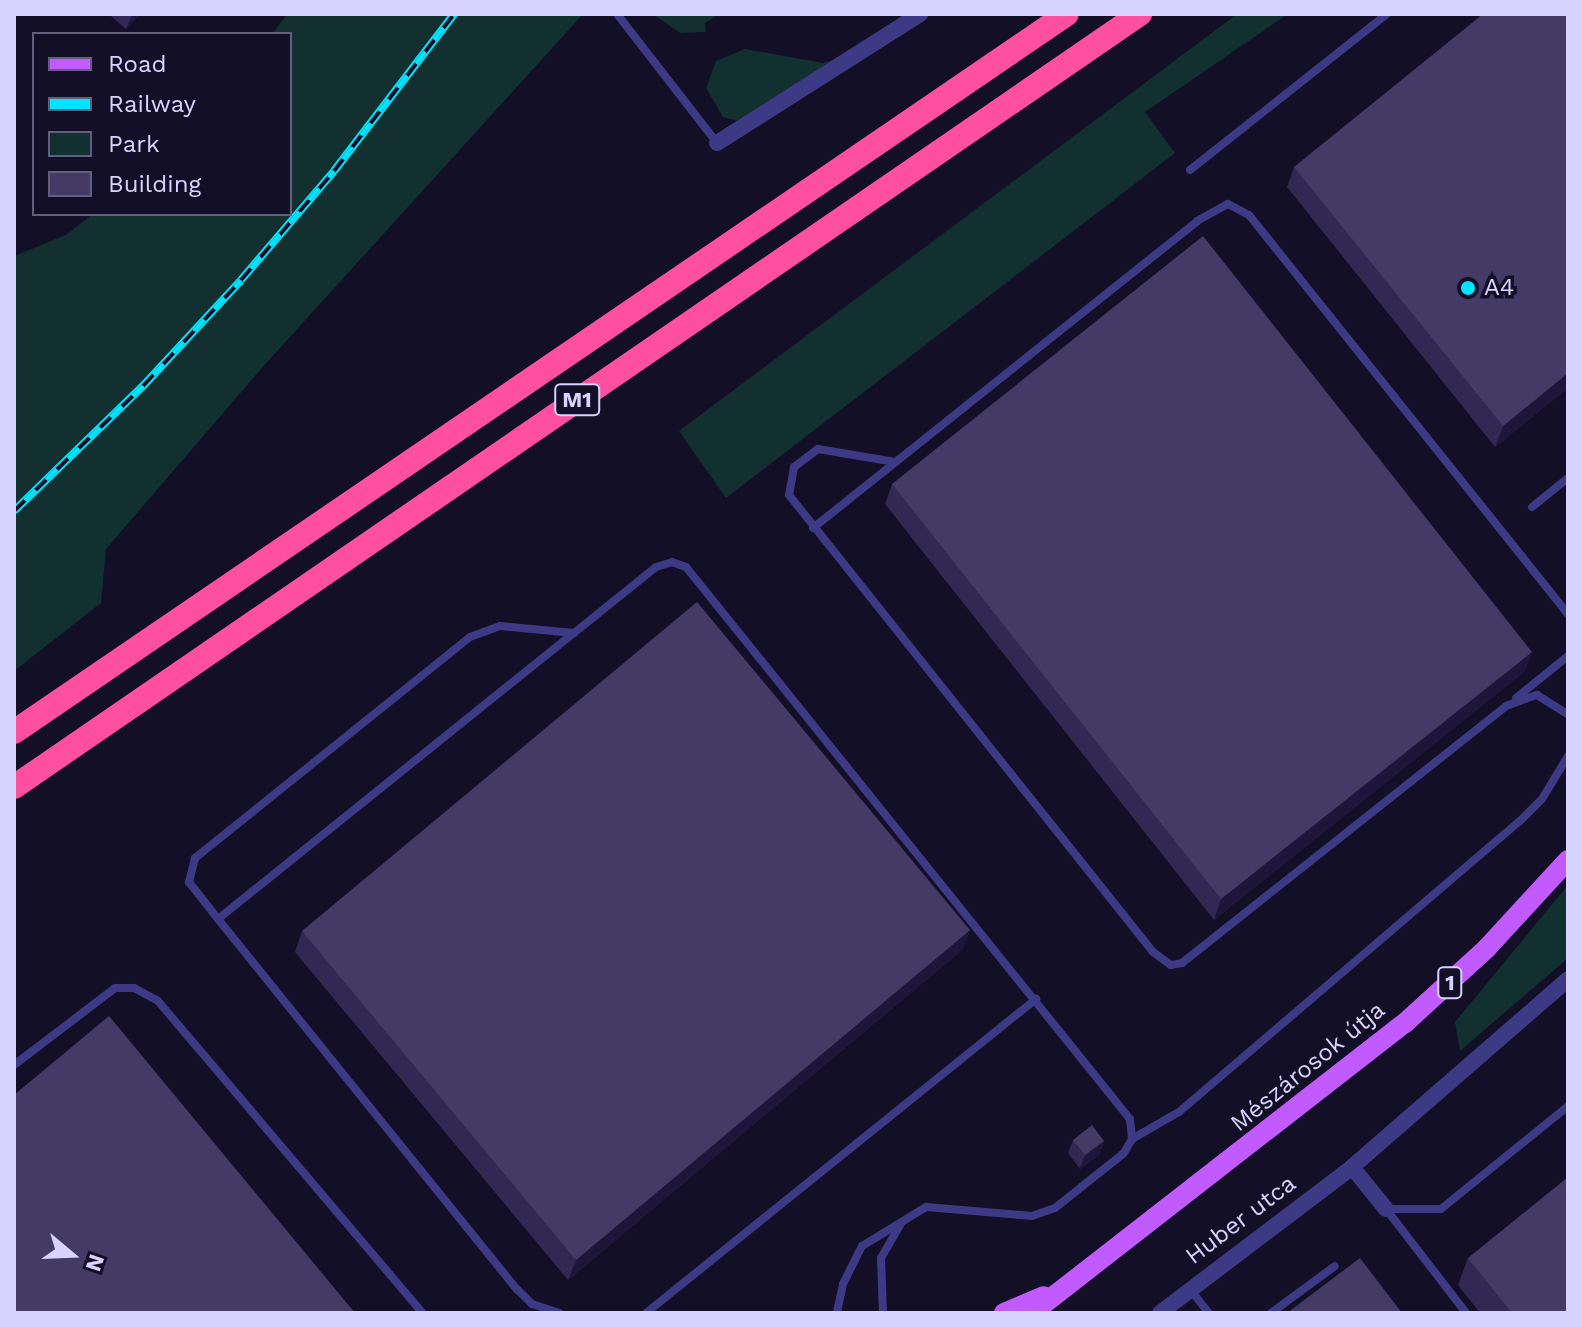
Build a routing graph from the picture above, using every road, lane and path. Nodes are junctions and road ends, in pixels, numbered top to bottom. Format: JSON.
{"nodes":[{"id":1,"x":617,"y":14,"type":"edge"},
{"id":2,"x":920,"y":14,"type":"edge"},
{"id":3,"x":1067,"y":14,"type":"edge"},
{"id":4,"x":1140,"y":14,"type":"edge"},
{"id":5,"x":1387,"y":14,"type":"edge"},
{"id":6,"x":717,"y":143,"type":"joint"},
{"id":7,"x":1190,"y":170,"type":"dead end"},
{"id":8,"x":895,"y":462,"type":"junction"},
{"id":9,"x":1568,"y":478,"type":"edge"},
{"id":10,"x":1532,"y":507,"type":"dead end"},
{"id":11,"x":813,"y":528,"type":"junction"},
{"id":12,"x":1568,"y":614,"type":"edge"},
{"id":13,"x":574,"y":633,"type":"junction"},
{"id":14,"x":1568,"y":656,"type":"edge"},
{"id":15,"x":1506,"y":706,"type":"junction"},
{"id":16,"x":1568,"y":714,"type":"edge"},
{"id":17,"x":14,"y":732,"type":"edge"},
{"id":18,"x":1568,"y":756,"type":"edge"},
{"id":19,"x":14,"y":787,"type":"edge"},
{"id":20,"x":1568,"y":860,"type":"edge"},
{"id":21,"x":218,"y":919,"type":"junction"},
{"id":22,"x":1568,"y":979,"type":"edge"},
{"id":23,"x":1036,"y":999,"type":"junction"},
{"id":24,"x":14,"y":1065,"type":"edge"},
{"id":25,"x":1568,"y":1106,"type":"edge"},
{"id":26,"x":1132,"y":1139,"type":"junction"},
{"id":27,"x":1352,"y":1167,"type":"junction"},
{"id":28,"x":1386,"y":1209,"type":"junction"},
{"id":29,"x":902,"y":1221,"type":"junction"},
{"id":30,"x":1335,"y":1266,"type":"dead end"},
{"id":31,"x":1190,"y":1289,"type":"junction"},
{"id":32,"x":1059,"y":1290,"type":"junction"},
{"id":33,"x":423,"y":1313,"type":"edge"},
{"id":34,"x":560,"y":1313,"type":"edge"},
{"id":35,"x":646,"y":1313,"type":"edge"},
{"id":36,"x":837,"y":1313,"type":"edge"},
{"id":37,"x":883,"y":1313,"type":"edge"},
{"id":38,"x":1004,"y":1313,"type":"edge"},
{"id":39,"x":1032,"y":1313,"type":"edge"},
{"id":40,"x":1160,"y":1313,"type":"edge"},
{"id":41,"x":1209,"y":1313,"type":"edge"},
{"id":42,"x":1271,"y":1313,"type":"edge"},
{"id":43,"x":1466,"y":1313,"type":"edge"}],
"edges":[{"from":1,"to":6,"type":"lane"},
{"from":2,"to":6,"type":"street"},
{"from":3,"to":17,"type":"highway","number":"M1"},
{"from":4,"to":19,"type":"highway","number":"M1"},
{"from":5,"to":7,"type":"lane"},
{"from":8,"to":11,"type":"lane"},
{"from":8,"to":11,"type":"lane"},
{"from":8,"to":12,"type":"lane"},
{"from":9,"to":10,"type":"lane"},
{"from":11,"to":15,"type":"lane"},
{"from":13,"to":21,"type":"lane"},
{"from":13,"to":21,"type":"lane"},
{"from":13,"to":23,"type":"lane"},
{"from":14,"to":15,"type":"lane"},
{"from":15,"to":16,"type":"lane"},
{"from":18,"to":26,"type":"lane"},
{"from":20,"to":32,"type":"main road","name":"Mészárosok útja","number":"1"},
{"from":21,"to":34,"type":"lane"},
{"from":22,"to":27,"type":"street","name":"Huber utca"},
{"from":23,"to":26,"type":"lane"},
{"from":23,"to":35,"type":"lane"},
{"from":24,"to":33,"type":"lane"},
{"from":25,"to":28,"type":"lane"},
{"from":26,"to":29,"type":"lane"},
{"from":27,"to":28,"type":"street"},
{"from":27,"to":31,"type":"street","name":"Huber utca"},
{"from":28,"to":43,"type":"lane"},
{"from":29,"to":36,"type":"lane"},
{"from":29,"to":37,"type":"lane"},
{"from":30,"to":42,"type":"lane"},
{"from":31,"to":40,"type":"street","name":"Huber utca"},
{"from":31,"to":41,"type":"lane"},
{"from":32,"to":38,"type":"main road","name":"Mészárosok útja","number":"1"},
{"from":32,"to":39,"type":"main road","name":"Mészárosok útja","number":"1"}]}
